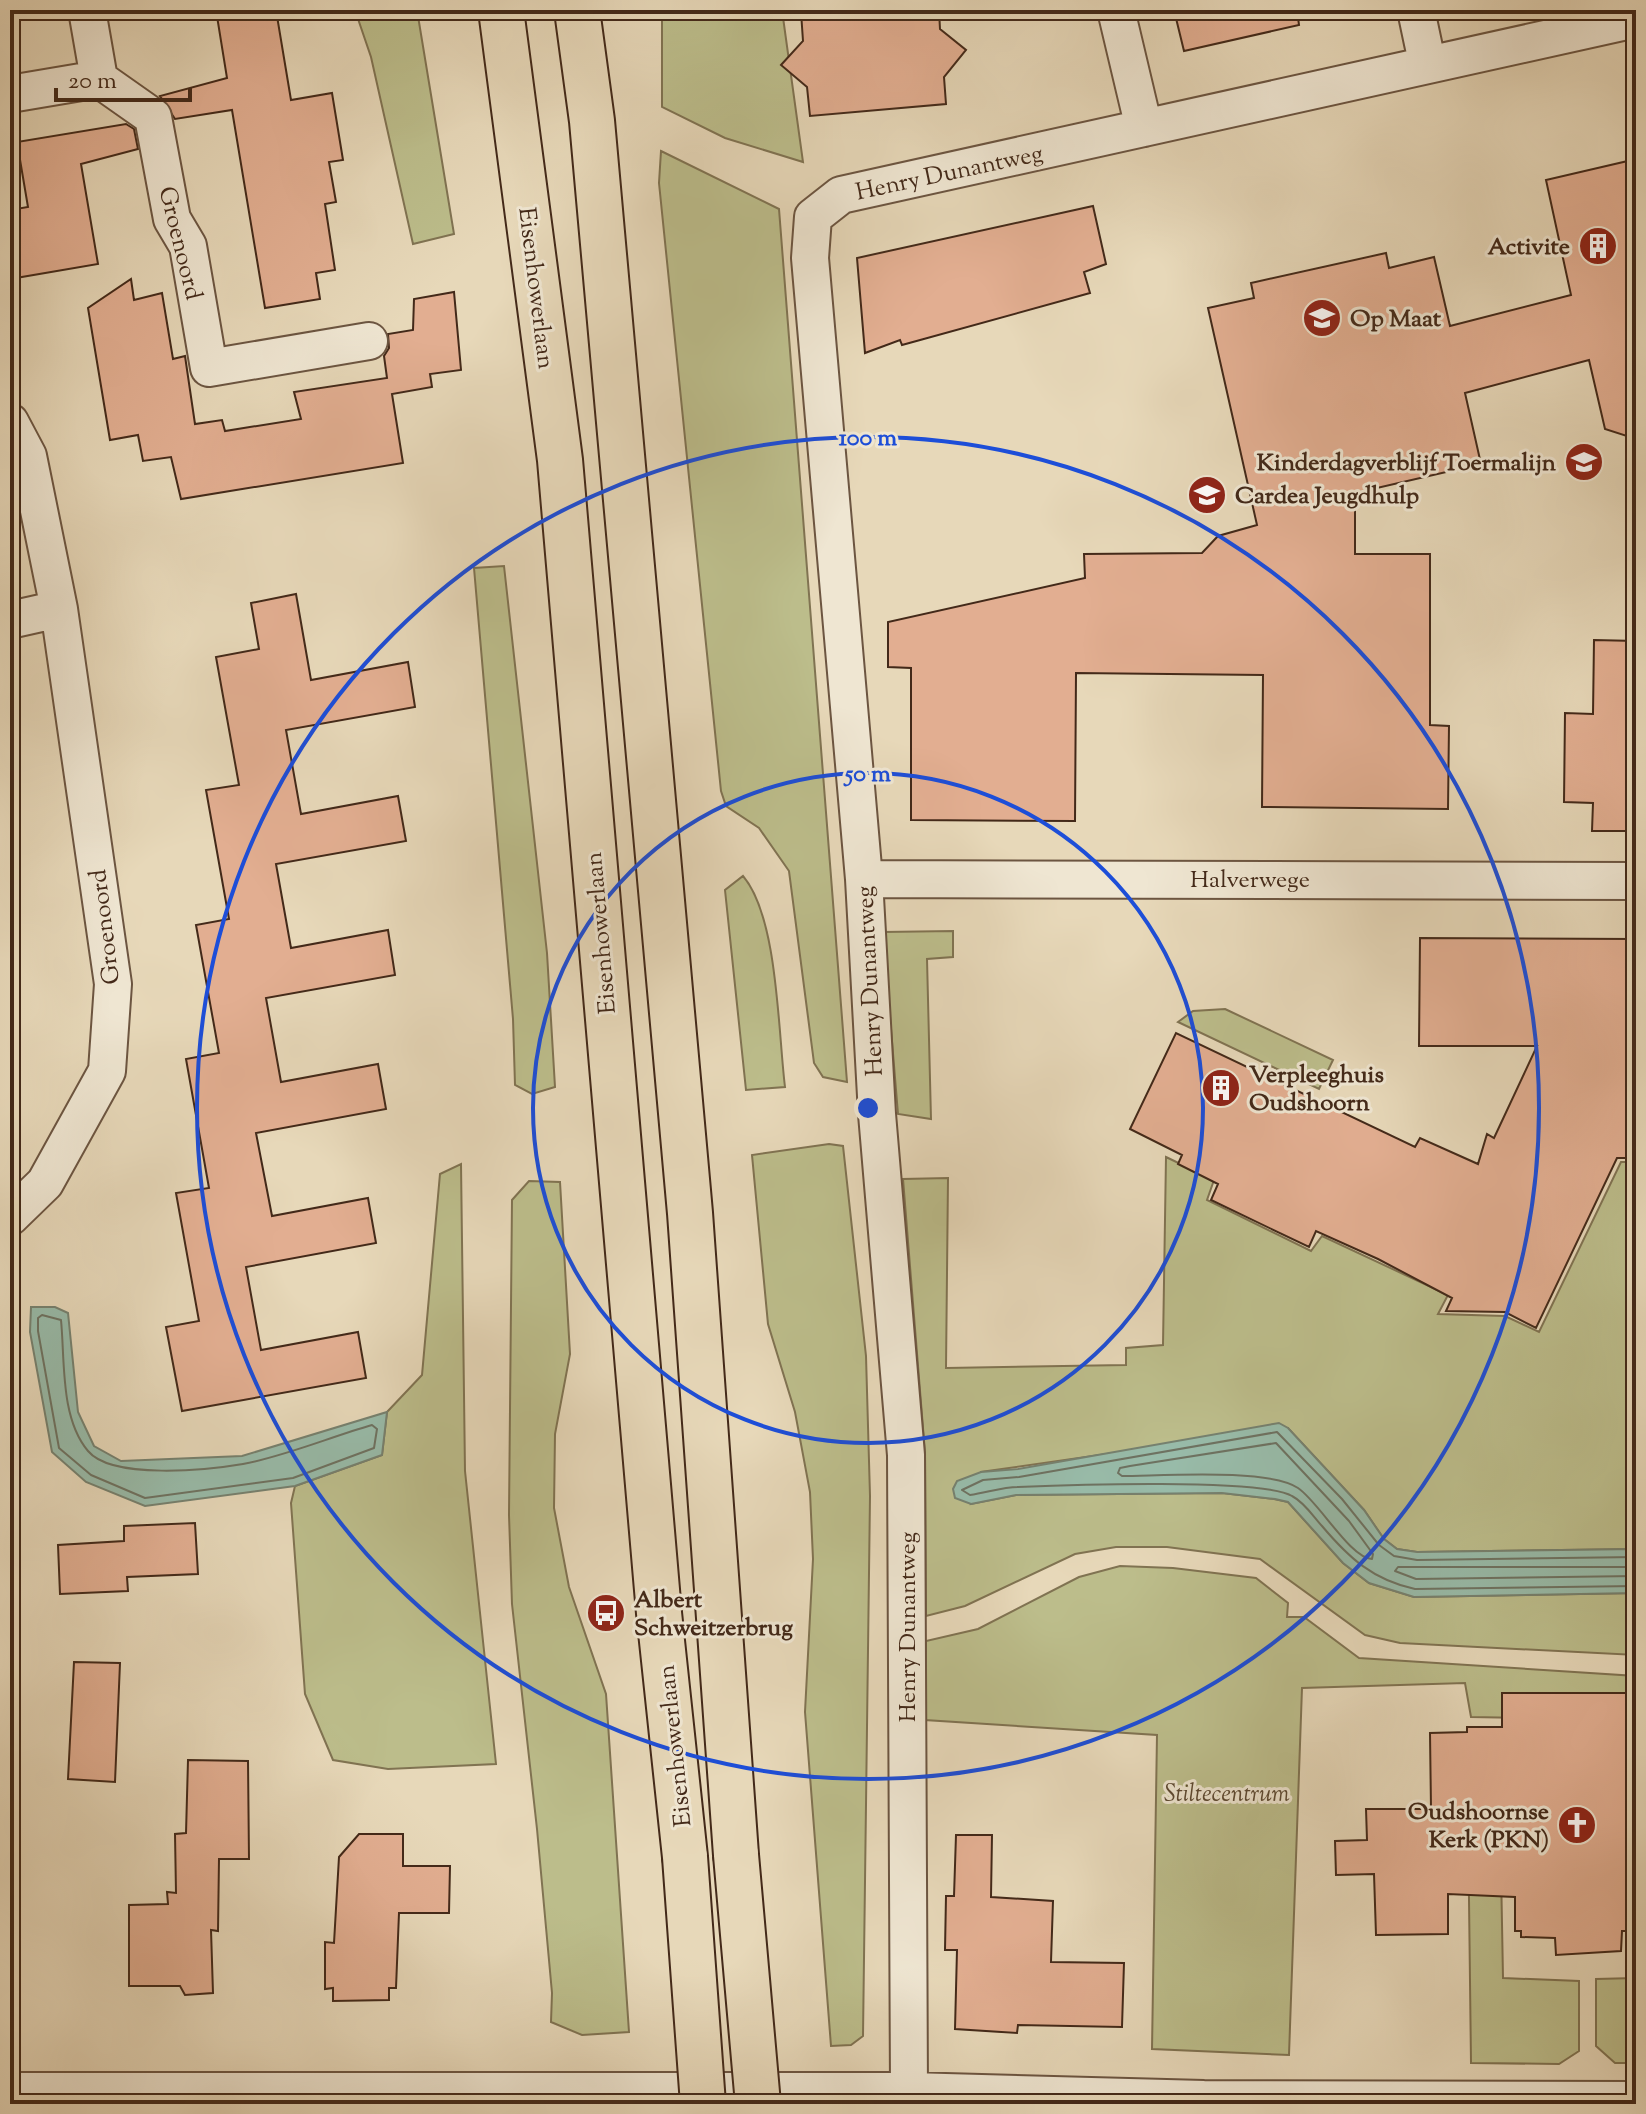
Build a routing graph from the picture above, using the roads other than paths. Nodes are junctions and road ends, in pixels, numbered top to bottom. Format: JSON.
{"nodes":[{"id":1,"x":87,"y":10,"type":"edge"},
{"id":2,"x":501,"y":10,"type":"edge"},
{"id":3,"x":577,"y":10,"type":"edge"},
{"id":4,"x":1116,"y":10,"type":"edge"},
{"id":5,"x":1416,"y":10,"type":"edge"},
{"id":6,"x":1636,"y":19,"type":"edge"},
{"id":7,"x":1427,"y":62,"type":"junction"},
{"id":8,"x":99,"y":79,"type":"junction"},
{"id":9,"x":10,"y":94,"type":"edge"},
{"id":10,"x":1144,"y":128,"type":"junction"},
{"id":11,"x":369,"y":341,"type":"dead end"},
{"id":12,"x":10,"y":422,"type":"edge"},
{"id":13,"x":59,"y":609,"type":"junction"},
{"id":14,"x":10,"y":620,"type":"edge"},
{"id":15,"x":864,"y":879,"type":"junction"},
{"id":16,"x":1636,"y":881,"type":"edge"},
{"id":17,"x":10,"y":1217,"type":"edge"},
{"id":18,"x":10,"y":2091,"type":"edge"},
{"id":19,"x":909,"y":2091,"type":"junction"},
{"id":20,"x":1636,"y":2100,"type":"edge"},
{"id":21,"x":703,"y":2104,"type":"edge"},
{"id":22,"x":758,"y":2104,"type":"edge"}],
"edges":[{"from":1,"to":8,"type":"street"},
{"from":2,"to":21,"type":"main road","name":"Eisenhowerlaan","bridge":true},
{"from":3,"to":22,"type":"main road","bridge":true},
{"from":4,"to":10,"type":"street"},
{"from":5,"to":7,"type":"street"},
{"from":6,"to":7,"type":"street","name":"Henry Dunantweg"},
{"from":7,"to":10,"type":"street","name":"Henry Dunantweg"},
{"from":8,"to":9,"type":"street"},
{"from":8,"to":11,"type":"street","name":"Groenoord"},
{"from":10,"to":15,"type":"street","name":"Henry Dunantweg"},
{"from":12,"to":13,"type":"street","name":"Groenoord"},
{"from":13,"to":14,"type":"street"},
{"from":13,"to":17,"type":"street","name":"Groenoord"},
{"from":15,"to":16,"type":"street","name":"Halverwege"},
{"from":15,"to":19,"type":"street","name":"Henry Dunantweg"},
{"from":18,"to":19,"type":"street"},
{"from":19,"to":20,"type":"street"}]}
